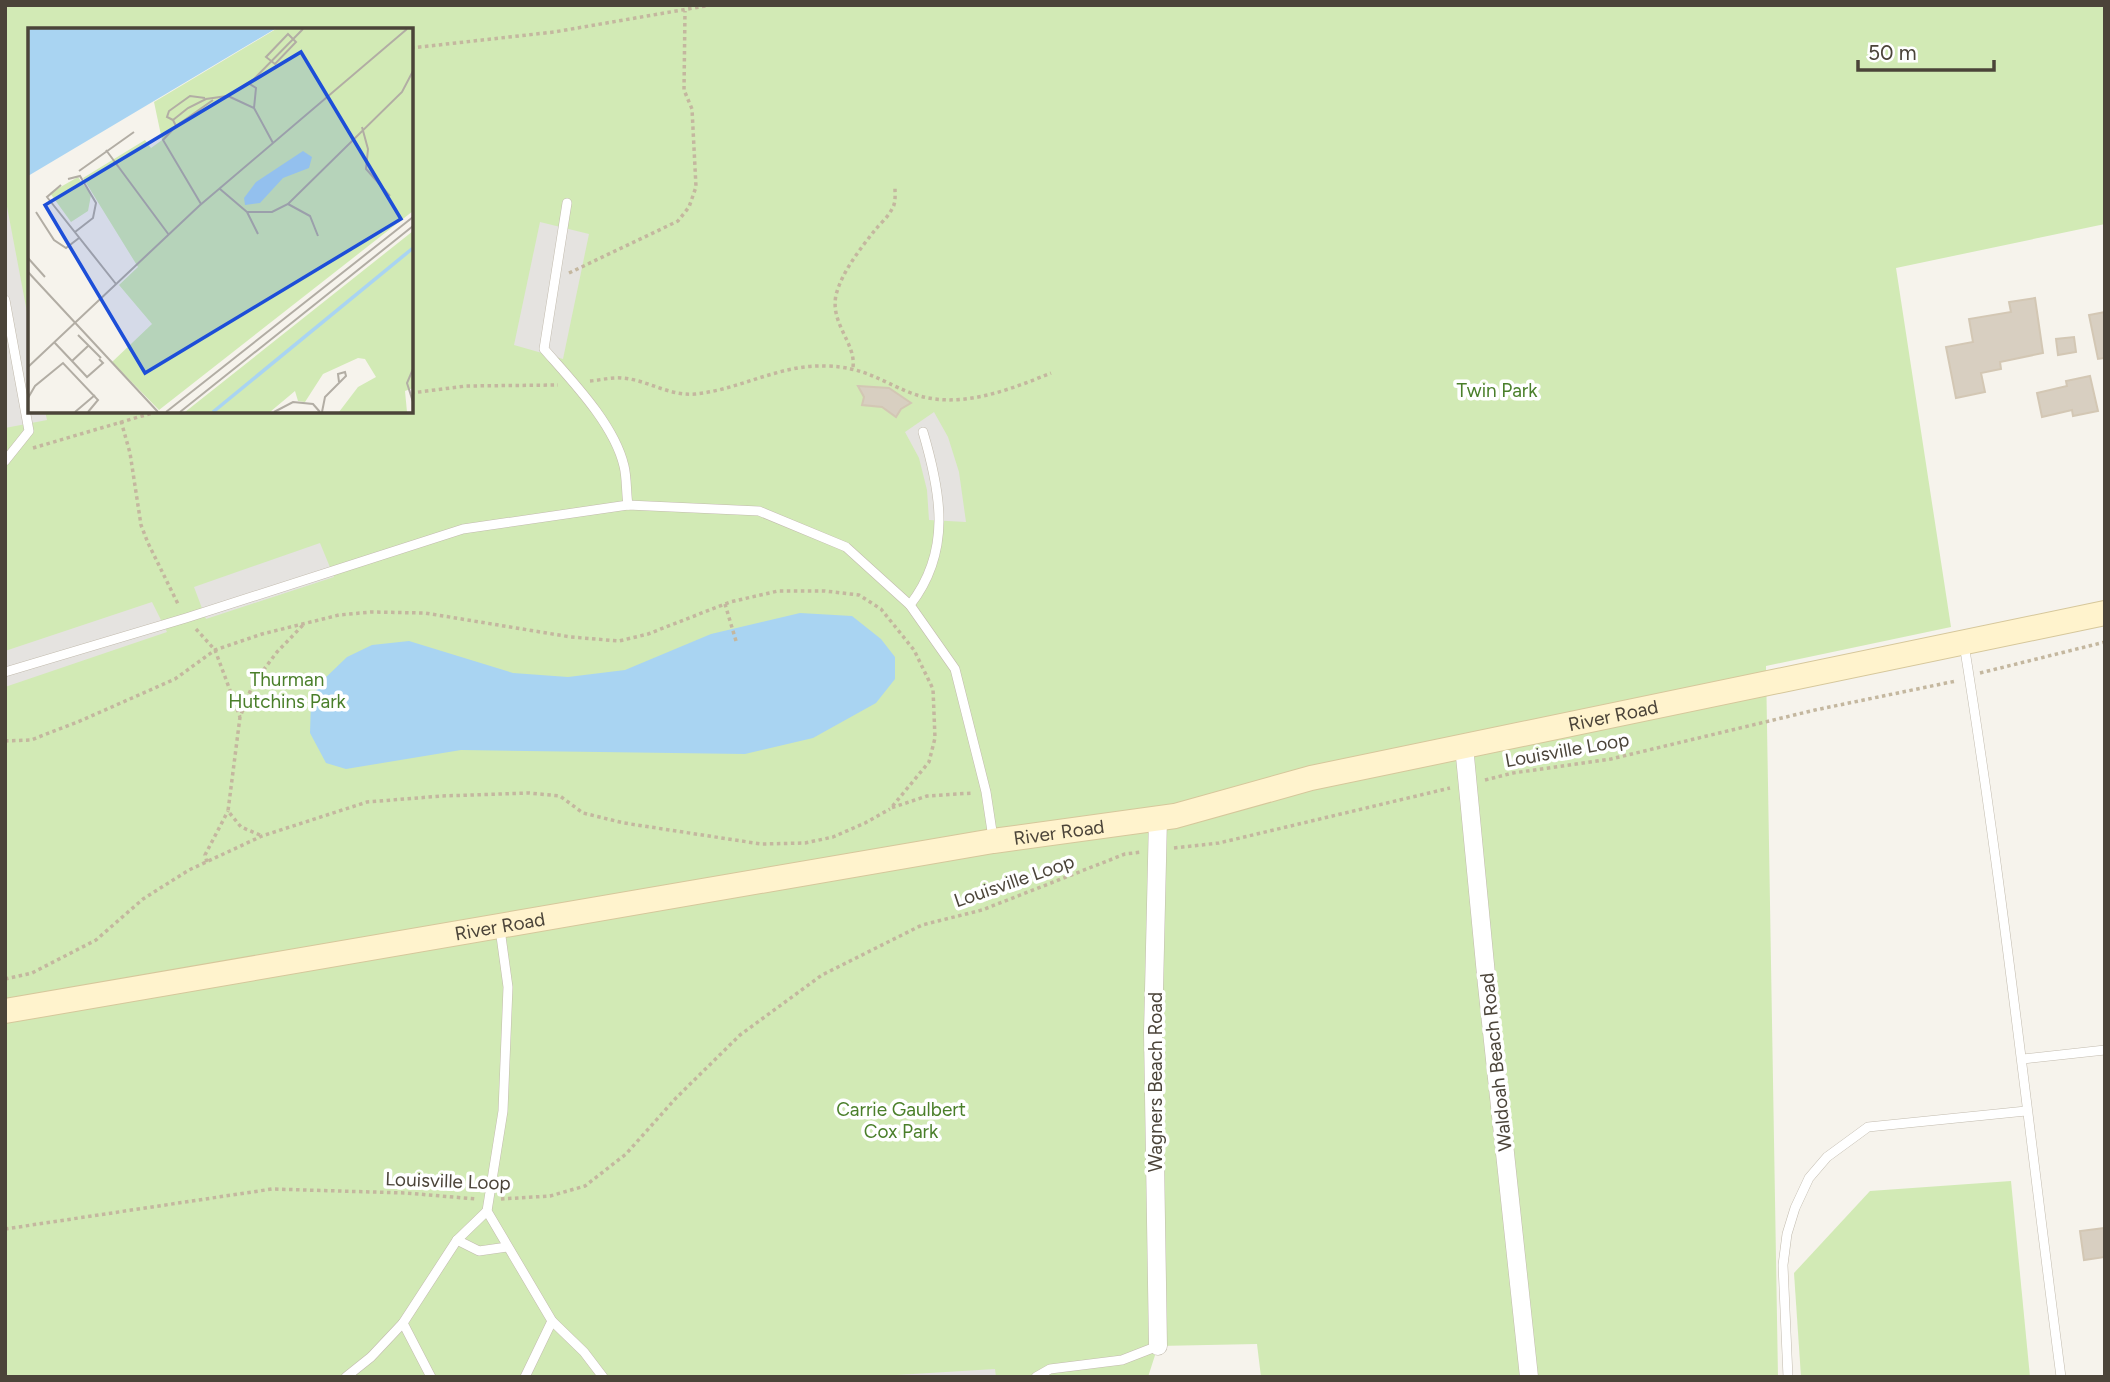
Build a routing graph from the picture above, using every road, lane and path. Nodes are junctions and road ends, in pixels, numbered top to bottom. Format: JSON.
{"nodes":[{"id":1,"x":711,"y":5,"type":"edge"},
{"id":2,"x":685,"y":11,"type":"junction"},
{"id":3,"x":413,"y":48,"type":"edge"},
{"id":4,"x":895,"y":188,"type":"dead end"},
{"id":5,"x":567,"y":203,"type":"dead end"},
{"id":6,"x":555,"y":279,"type":"junction"},
{"id":7,"x":5,"y":300,"type":"edge"},
{"id":8,"x":853,"y":367,"type":"junction"},
{"id":9,"x":1051,"y":373,"type":"dead end"},
{"id":10,"x":574,"y":383,"type":"junction"},
{"id":11,"x":413,"y":393,"type":"edge"},
{"id":12,"x":151,"y":413,"type":"edge"},
{"id":13,"x":121,"y":421,"type":"junction"},
{"id":14,"x":923,"y":432,"type":"dead end"},
{"id":15,"x":14,"y":450,"type":"junction"},
{"id":16,"x":5,"y":461,"type":"edge"},
{"id":17,"x":628,"y":505,"type":"junction"},
{"id":18,"x":725,"y":604,"type":"junction"},
{"id":19,"x":910,"y":605,"type":"junction"},
{"id":20,"x":2105,"y":612,"type":"edge"},
{"id":21,"x":187,"y":618,"type":"junction"},
{"id":22,"x":305,"y":623,"type":"junction"},
{"id":23,"x":736,"y":641,"type":"dead end"},
{"id":24,"x":1964,"y":642,"type":"junction"},
{"id":25,"x":2105,"y":642,"type":"edge"},
{"id":26,"x":215,"y":650,"type":"junction"},
{"id":27,"x":5,"y":672,"type":"edge"},
{"id":28,"x":1969,"y":676,"type":"junction"},
{"id":29,"x":240,"y":717,"type":"junction"},
{"id":30,"x":5,"y":741,"type":"edge"},
{"id":31,"x":1464,"y":746,"type":"junction"},
{"id":32,"x":1468,"y":784,"type":"junction"},
{"id":33,"x":986,"y":792,"type":"junction"},
{"id":34,"x":891,"y":808,"type":"junction"},
{"id":35,"x":228,"y":811,"type":"junction"},
{"id":36,"x":1158,"y":818,"type":"junction"},
{"id":37,"x":262,"y":836,"type":"junction"},
{"id":38,"x":993,"y":841,"type":"junction"},
{"id":39,"x":1158,"y":850,"type":"junction"},
{"id":40,"x":207,"y":862,"type":"junction"},
{"id":41,"x":499,"y":927,"type":"junction"},
{"id":42,"x":5,"y":979,"type":"edge"},
{"id":43,"x":5,"y":1011,"type":"edge"},
{"id":44,"x":2105,"y":1050,"type":"edge"},
{"id":45,"x":2023,"y":1059,"type":"junction"},
{"id":46,"x":2026,"y":1111,"type":"junction"},
{"id":47,"x":488,"y":1200,"type":"junction"},
{"id":48,"x":487,"y":1211,"type":"junction"},
{"id":49,"x":5,"y":1229,"type":"edge"},
{"id":50,"x":457,"y":1240,"type":"junction"},
{"id":51,"x":507,"y":1247,"type":"junction"},
{"id":52,"x":552,"y":1321,"type":"junction"},
{"id":53,"x":403,"y":1323,"type":"junction"},
{"id":54,"x":1158,"y":1346,"type":"joint"},
{"id":55,"x":346,"y":1377,"type":"edge"},
{"id":56,"x":431,"y":1377,"type":"edge"},
{"id":57,"x":525,"y":1377,"type":"edge"},
{"id":58,"x":603,"y":1377,"type":"edge"},
{"id":59,"x":1036,"y":1377,"type":"edge"},
{"id":60,"x":1529,"y":1377,"type":"edge"},
{"id":61,"x":1788,"y":1377,"type":"edge"},
{"id":62,"x":2061,"y":1377,"type":"edge"}],
"edges":[{"from":1,"to":2,"type":"path"},
{"from":2,"to":3,"type":"path"},
{"from":2,"to":6,"type":"path"},
{"from":4,"to":8,"type":"path"},
{"from":5,"to":6,"type":"lane"},
{"from":6,"to":10,"type":"lane"},
{"from":7,"to":15,"type":"lane"},
{"from":8,"to":9,"type":"path"},
{"from":8,"to":10,"type":"path"},
{"from":10,"to":11,"type":"path"},
{"from":10,"to":17,"type":"lane"},
{"from":12,"to":13,"type":"path"},
{"from":13,"to":15,"type":"path"},
{"from":13,"to":21,"type":"path"},
{"from":14,"to":19,"type":"lane"},
{"from":15,"to":16,"type":"lane"},
{"from":17,"to":19,"type":"lane"},
{"from":17,"to":21,"type":"lane"},
{"from":18,"to":22,"type":"path"},
{"from":18,"to":23,"type":"path"},
{"from":18,"to":34,"type":"path"},
{"from":19,"to":33,"type":"lane"},
{"from":20,"to":24,"type":"street","name":"River Road"},
{"from":21,"to":26,"type":"path"},
{"from":21,"to":27,"type":"lane"},
{"from":22,"to":26,"type":"path"},
{"from":22,"to":29,"type":"path"},
{"from":24,"to":28,"type":"lane"},
{"from":24,"to":31,"type":"street","name":"River Road"},
{"from":25,"to":28,"type":"path","name":"Louisville Loop"},
{"from":26,"to":29,"type":"path"},
{"from":26,"to":30,"type":"path"},
{"from":28,"to":32,"type":"path","name":"Louisville Loop"},
{"from":28,"to":45,"type":"lane"},
{"from":29,"to":35,"type":"path"},
{"from":31,"to":32,"type":"street","name":"Waldoah Beach Road"},
{"from":31,"to":36,"type":"street","name":"River Road"},
{"from":32,"to":39,"type":"path","name":"Louisville Loop"},
{"from":32,"to":60,"type":"street","name":"Waldoah Beach Road"},
{"from":33,"to":34,"type":"path"},
{"from":33,"to":38,"type":"lane"},
{"from":34,"to":37,"type":"path"},
{"from":35,"to":37,"type":"path"},
{"from":35,"to":40,"type":"path"},
{"from":36,"to":38,"type":"street","name":"River Road"},
{"from":36,"to":39,"type":"street","name":"Wagners Beach Road"},
{"from":37,"to":40,"type":"path"},
{"from":38,"to":41,"type":"street","name":"River Road"},
{"from":39,"to":47,"type":"path","name":"Louisville Loop"},
{"from":39,"to":54,"type":"street","name":"Wagners Beach Road"},
{"from":40,"to":42,"type":"path"},
{"from":41,"to":43,"type":"street","name":"River Road"},
{"from":41,"to":47,"type":"lane"},
{"from":44,"to":45,"type":"lane"},
{"from":45,"to":46,"type":"lane"},
{"from":46,"to":61,"type":"lane"},
{"from":46,"to":62,"type":"lane"},
{"from":47,"to":48,"type":"lane"},
{"from":47,"to":49,"type":"path","name":"Louisville Loop"},
{"from":48,"to":50,"type":"lane"},
{"from":48,"to":51,"type":"lane"},
{"from":50,"to":51,"type":"lane"},
{"from":50,"to":53,"type":"lane"},
{"from":51,"to":52,"type":"lane"},
{"from":52,"to":57,"type":"lane"},
{"from":52,"to":58,"type":"lane"},
{"from":53,"to":55,"type":"lane"},
{"from":53,"to":56,"type":"lane"},
{"from":54,"to":59,"type":"lane"}]}
